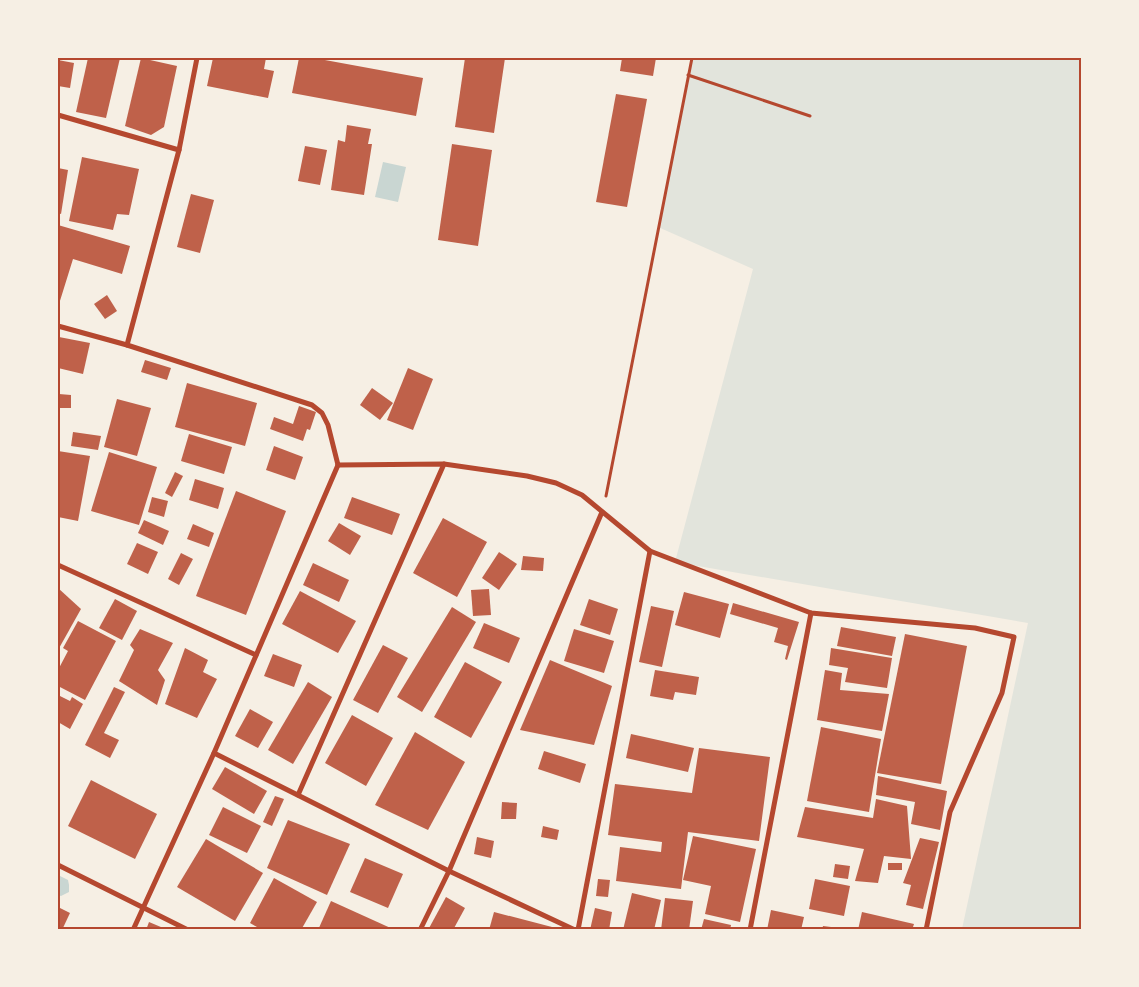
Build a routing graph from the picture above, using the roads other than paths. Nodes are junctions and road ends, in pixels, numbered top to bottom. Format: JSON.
{"nodes":[{"id":1,"x":197,"y":58,"type":"edge"},
{"id":2,"x":58,"y":115,"type":"edge"},
{"id":3,"x":179,"y":150,"type":"junction"},
{"id":4,"x":58,"y":326,"type":"edge"},
{"id":5,"x":127,"y":345,"type":"junction"},
{"id":6,"x":444,"y":464,"type":"junction"},
{"id":7,"x":338,"y":465,"type":"junction"},
{"id":8,"x":602,"y":512,"type":"junction"},
{"id":9,"x":650,"y":551,"type":"junction"},
{"id":10,"x":58,"y":565,"type":"edge"},
{"id":11,"x":811,"y":613,"type":"junction"},
{"id":12,"x":256,"y":655,"type":"junction"},
{"id":13,"x":214,"y":753,"type":"junction"},
{"id":14,"x":298,"y":795,"type":"junction"},
{"id":15,"x":58,"y":864,"type":"edge"},
{"id":16,"x":449,"y":871,"type":"junction"},
{"id":17,"x":143,"y":906,"type":"junction"},
{"id":18,"x":133,"y":930,"type":"edge"},
{"id":19,"x":188,"y":930,"type":"edge"},
{"id":20,"x":420,"y":930,"type":"edge"},
{"id":21,"x":577,"y":930,"type":"edge"},
{"id":22,"x":750,"y":930,"type":"edge"},
{"id":23,"x":926,"y":930,"type":"edge"}],
"edges":[{"from":1,"to":3,"type":"street"},
{"from":2,"to":3,"type":"street"},
{"from":3,"to":5,"type":"street"},
{"from":4,"to":5,"type":"street"},
{"from":5,"to":7,"type":"street"},
{"from":6,"to":7,"type":"street"},
{"from":6,"to":8,"type":"street"},
{"from":6,"to":14,"type":"street"},
{"from":7,"to":12,"type":"street"},
{"from":8,"to":9,"type":"street"},
{"from":8,"to":16,"type":"street"},
{"from":9,"to":11,"type":"street"},
{"from":9,"to":21,"type":"street"},
{"from":10,"to":12,"type":"street"},
{"from":11,"to":22,"type":"street"},
{"from":11,"to":23,"type":"street"},
{"from":12,"to":13,"type":"street"},
{"from":13,"to":14,"type":"street"},
{"from":13,"to":17,"type":"street"},
{"from":14,"to":16,"type":"street"},
{"from":15,"to":17,"type":"street"},
{"from":16,"to":20,"type":"street"},
{"from":16,"to":21,"type":"street"},
{"from":17,"to":18,"type":"street"},
{"from":17,"to":19,"type":"street"}]}
